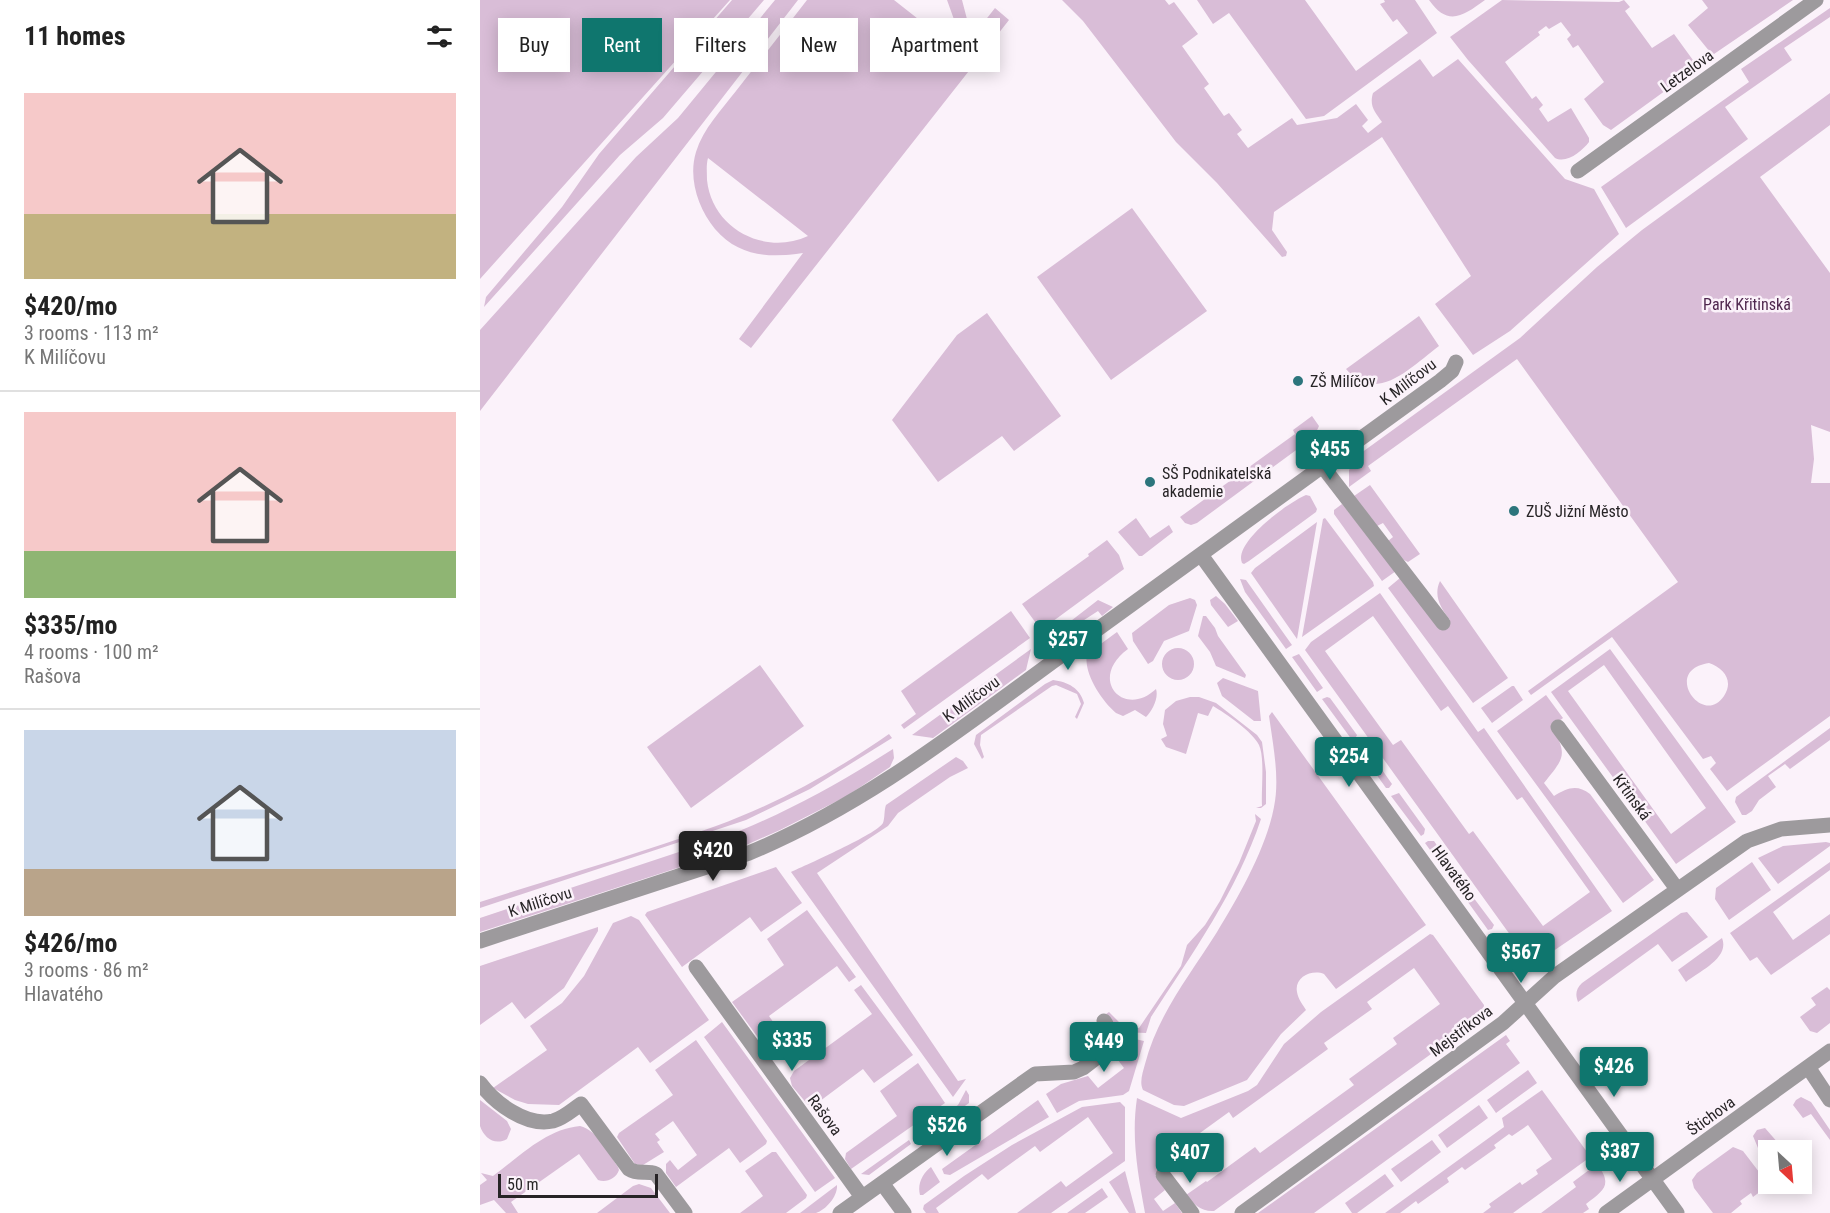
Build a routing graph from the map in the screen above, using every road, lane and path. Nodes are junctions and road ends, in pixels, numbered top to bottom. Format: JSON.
{"nodes":[{"id":1,"x":1816,"y":0,"type":"edge"},
{"id":2,"x":1578,"y":171,"type":"dead end"},
{"id":3,"x":1456,"y":362,"type":"dead end"},
{"id":4,"x":1323,"y":466,"type":"junction"},
{"id":5,"x":1201,"y":555,"type":"junction"},
{"id":6,"x":1443,"y":623,"type":"dead end"},
{"id":7,"x":1558,"y":727,"type":"dead end"},
{"id":8,"x":1830,"y":825,"type":"edge"},
{"id":9,"x":1677,"y":889,"type":"junction"},
{"id":10,"x":480,"y":941,"type":"edge"},
{"id":11,"x":696,"y":967,"type":"dead end"},
{"id":12,"x":1525,"y":1003,"type":"junction"},
{"id":13,"x":1104,"y":1021,"type":"dead end"},
{"id":14,"x":1830,"y":1051,"type":"edge"},
{"id":15,"x":1808,"y":1067,"type":"junction"},
{"id":16,"x":480,"y":1083,"type":"edge"},
{"id":17,"x":1830,"y":1100,"type":"edge"},
{"id":18,"x":1163,"y":1175,"type":"dead end"},
{"id":19,"x":1653,"y":1180,"type":"junction"},
{"id":20,"x":882,"y":1183,"type":"junction"},
{"id":21,"x":862,"y":1197,"type":"junction"},
{"id":22,"x":685,"y":1213,"type":"edge"},
{"id":23,"x":840,"y":1213,"type":"edge"},
{"id":24,"x":904,"y":1213,"type":"edge"},
{"id":25,"x":1192,"y":1213,"type":"edge"},
{"id":26,"x":1242,"y":1213,"type":"edge"},
{"id":27,"x":1606,"y":1213,"type":"edge"},
{"id":28,"x":1677,"y":1213,"type":"edge"}],
"edges":[{"from":1,"to":2,"type":"street","name":"Letzelova"},
{"from":3,"to":4,"type":"street","name":"K Milíčovu"},
{"from":4,"to":5,"type":"street","name":"K Milíčovu"},
{"from":4,"to":6,"type":"street"},
{"from":5,"to":10,"type":"street","name":"K Milíčovu"},
{"from":5,"to":12,"type":"street","name":"Hlavatého"},
{"from":7,"to":9,"type":"street","name":"Křtinská"},
{"from":8,"to":9,"type":"street","name":"Mejstříkova"},
{"from":9,"to":12,"type":"street","name":"Mejstříkova"},
{"from":11,"to":21,"type":"street","name":"Rašova"},
{"from":12,"to":19,"type":"street","name":"Hlavatého"},
{"from":12,"to":26,"type":"street","name":"Mejstříkova"},
{"from":13,"to":20,"type":"street"},
{"from":14,"to":15,"type":"street","name":"Štichova"},
{"from":15,"to":17,"type":"street"},
{"from":15,"to":19,"type":"street","name":"Štichova"},
{"from":16,"to":22,"type":"street"},
{"from":18,"to":25,"type":"street"},
{"from":19,"to":27,"type":"street","name":"Štichova"},
{"from":19,"to":28,"type":"street","name":"Hlavatého"},
{"from":20,"to":21,"type":"street"},
{"from":20,"to":24,"type":"street"},
{"from":21,"to":23,"type":"street"}]}
